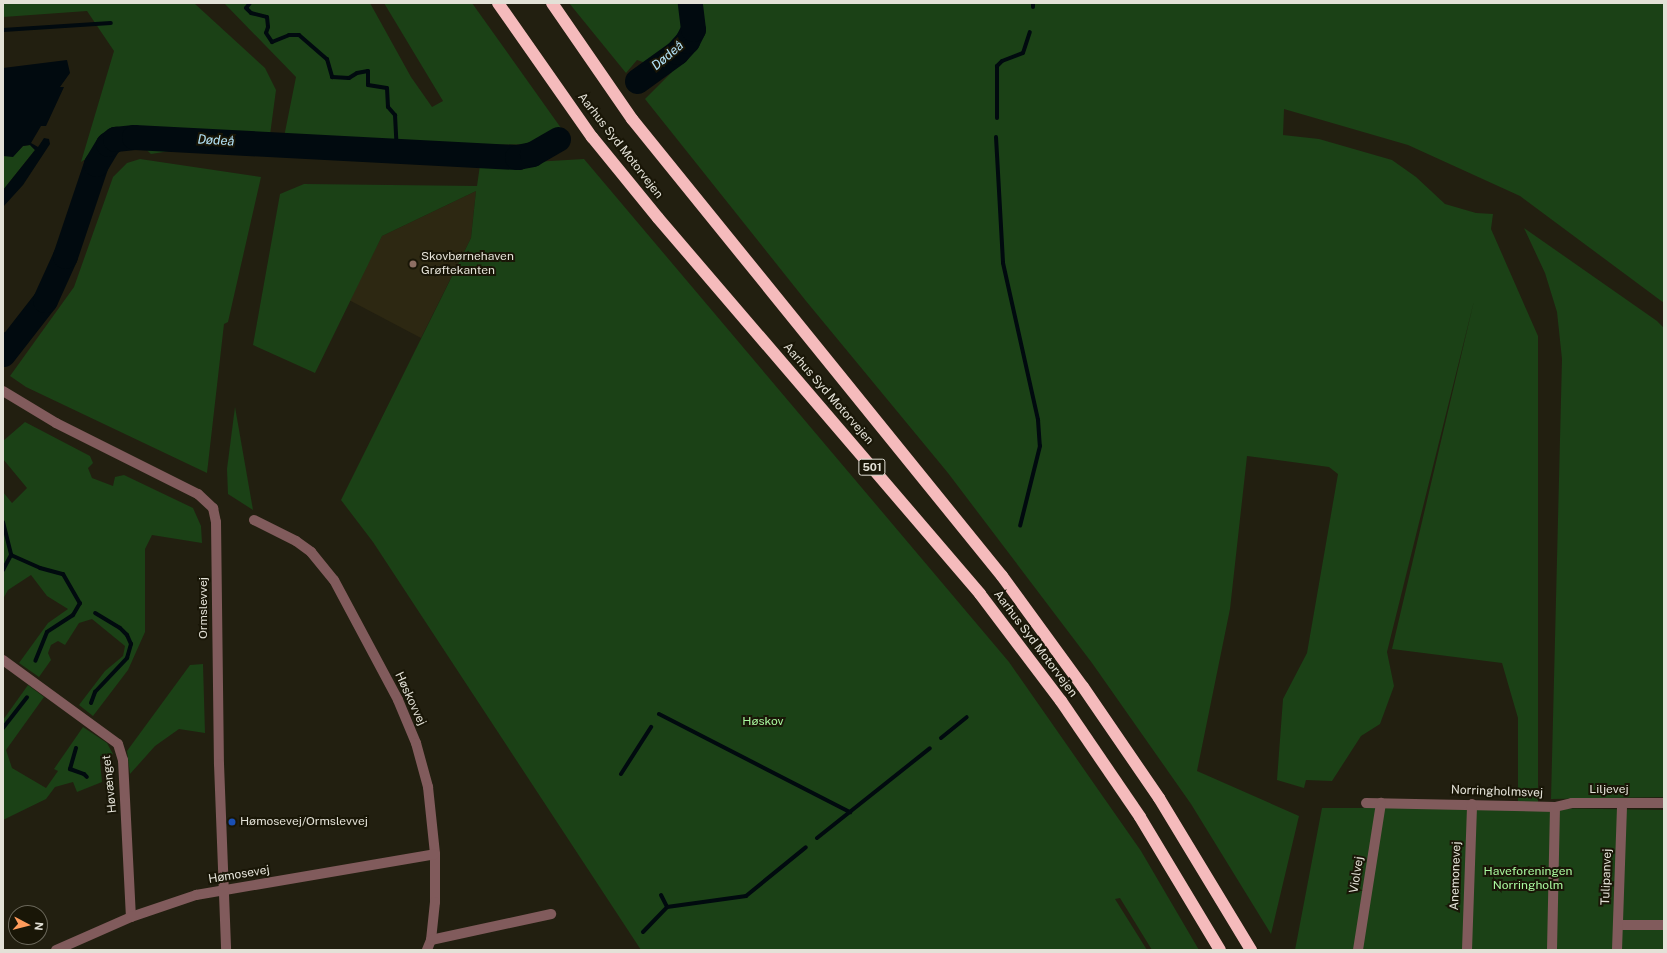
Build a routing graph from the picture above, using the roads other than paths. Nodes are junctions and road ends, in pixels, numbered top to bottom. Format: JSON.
{"nodes":[{"id":1,"x":498,"y":3,"type":"edge"},
{"id":2,"x":552,"y":3,"type":"edge"},
{"id":3,"x":3,"y":391,"type":"edge"},
{"id":4,"x":254,"y":520,"type":"dead end"},
{"id":5,"x":3,"y":660,"type":"edge"},
{"id":6,"x":1366,"y":803,"type":"dead end"},
{"id":7,"x":1381,"y":803,"type":"junction"},
{"id":8,"x":1664,"y":803,"type":"edge"},
{"id":9,"x":1472,"y":804,"type":"junction"},
{"id":10,"x":1622,"y":804,"type":"junction"},
{"id":11,"x":1555,"y":807,"type":"junction"},
{"id":12,"x":435,"y":854,"type":"junction"},
{"id":13,"x":224,"y":892,"type":"junction"},
{"id":14,"x":551,"y":914,"type":"dead end"},
{"id":15,"x":131,"y":917,"type":"junction"},
{"id":16,"x":1618,"y":925,"type":"junction"},
{"id":17,"x":1664,"y":925,"type":"edge"},
{"id":18,"x":429,"y":945,"type":"edge"},
{"id":19,"x":56,"y":950,"type":"edge"},
{"id":20,"x":226,"y":950,"type":"edge"},
{"id":21,"x":1220,"y":950,"type":"edge"},
{"id":22,"x":1250,"y":950,"type":"edge"},
{"id":23,"x":1358,"y":950,"type":"edge"},
{"id":24,"x":1467,"y":950,"type":"edge"},
{"id":25,"x":1552,"y":950,"type":"edge"},
{"id":26,"x":1618,"y":950,"type":"edge"}],
"edges":[{"from":1,"to":21,"type":"highway","name":"Aarhus Syd Motorvejen","number":"501"},
{"from":2,"to":22,"type":"highway","name":"Aarhus Syd Motorvejen","number":"501"},
{"from":3,"to":13,"type":"street","name":"Ormslevvej"},
{"from":4,"to":12,"type":"street","name":"Høskovvej"},
{"from":5,"to":15,"type":"street","name":"Høvænget"},
{"from":6,"to":7,"type":"street","name":"Norringholmsvej"},
{"from":7,"to":9,"type":"street","name":"Norringholmsvej"},
{"from":7,"to":23,"type":"street","name":"Violvej"},
{"from":8,"to":10,"type":"street","name":"Liljevej"},
{"from":9,"to":11,"type":"street","name":"Norringholmsvej"},
{"from":9,"to":24,"type":"street","name":"Anemonevej"},
{"from":10,"to":11,"type":"street","name":"Liljevej"},
{"from":10,"to":16,"type":"street","name":"Tulipanvej"},
{"from":11,"to":25,"type":"street","name":"Norringholmsvej"},
{"from":12,"to":13,"type":"street","name":"Hømosevej"},
{"from":12,"to":18,"type":"street","name":"Høskovvej"},
{"from":13,"to":15,"type":"street","name":"Hømosevej"},
{"from":13,"to":20,"type":"street","name":"Ormslevvej"},
{"from":14,"to":18,"type":"street","name":"Høskovvej"},
{"from":15,"to":19,"type":"street","name":"Hømosevej"},
{"from":16,"to":17,"type":"street"},
{"from":16,"to":26,"type":"street","name":"Tulipanvej"}]}
